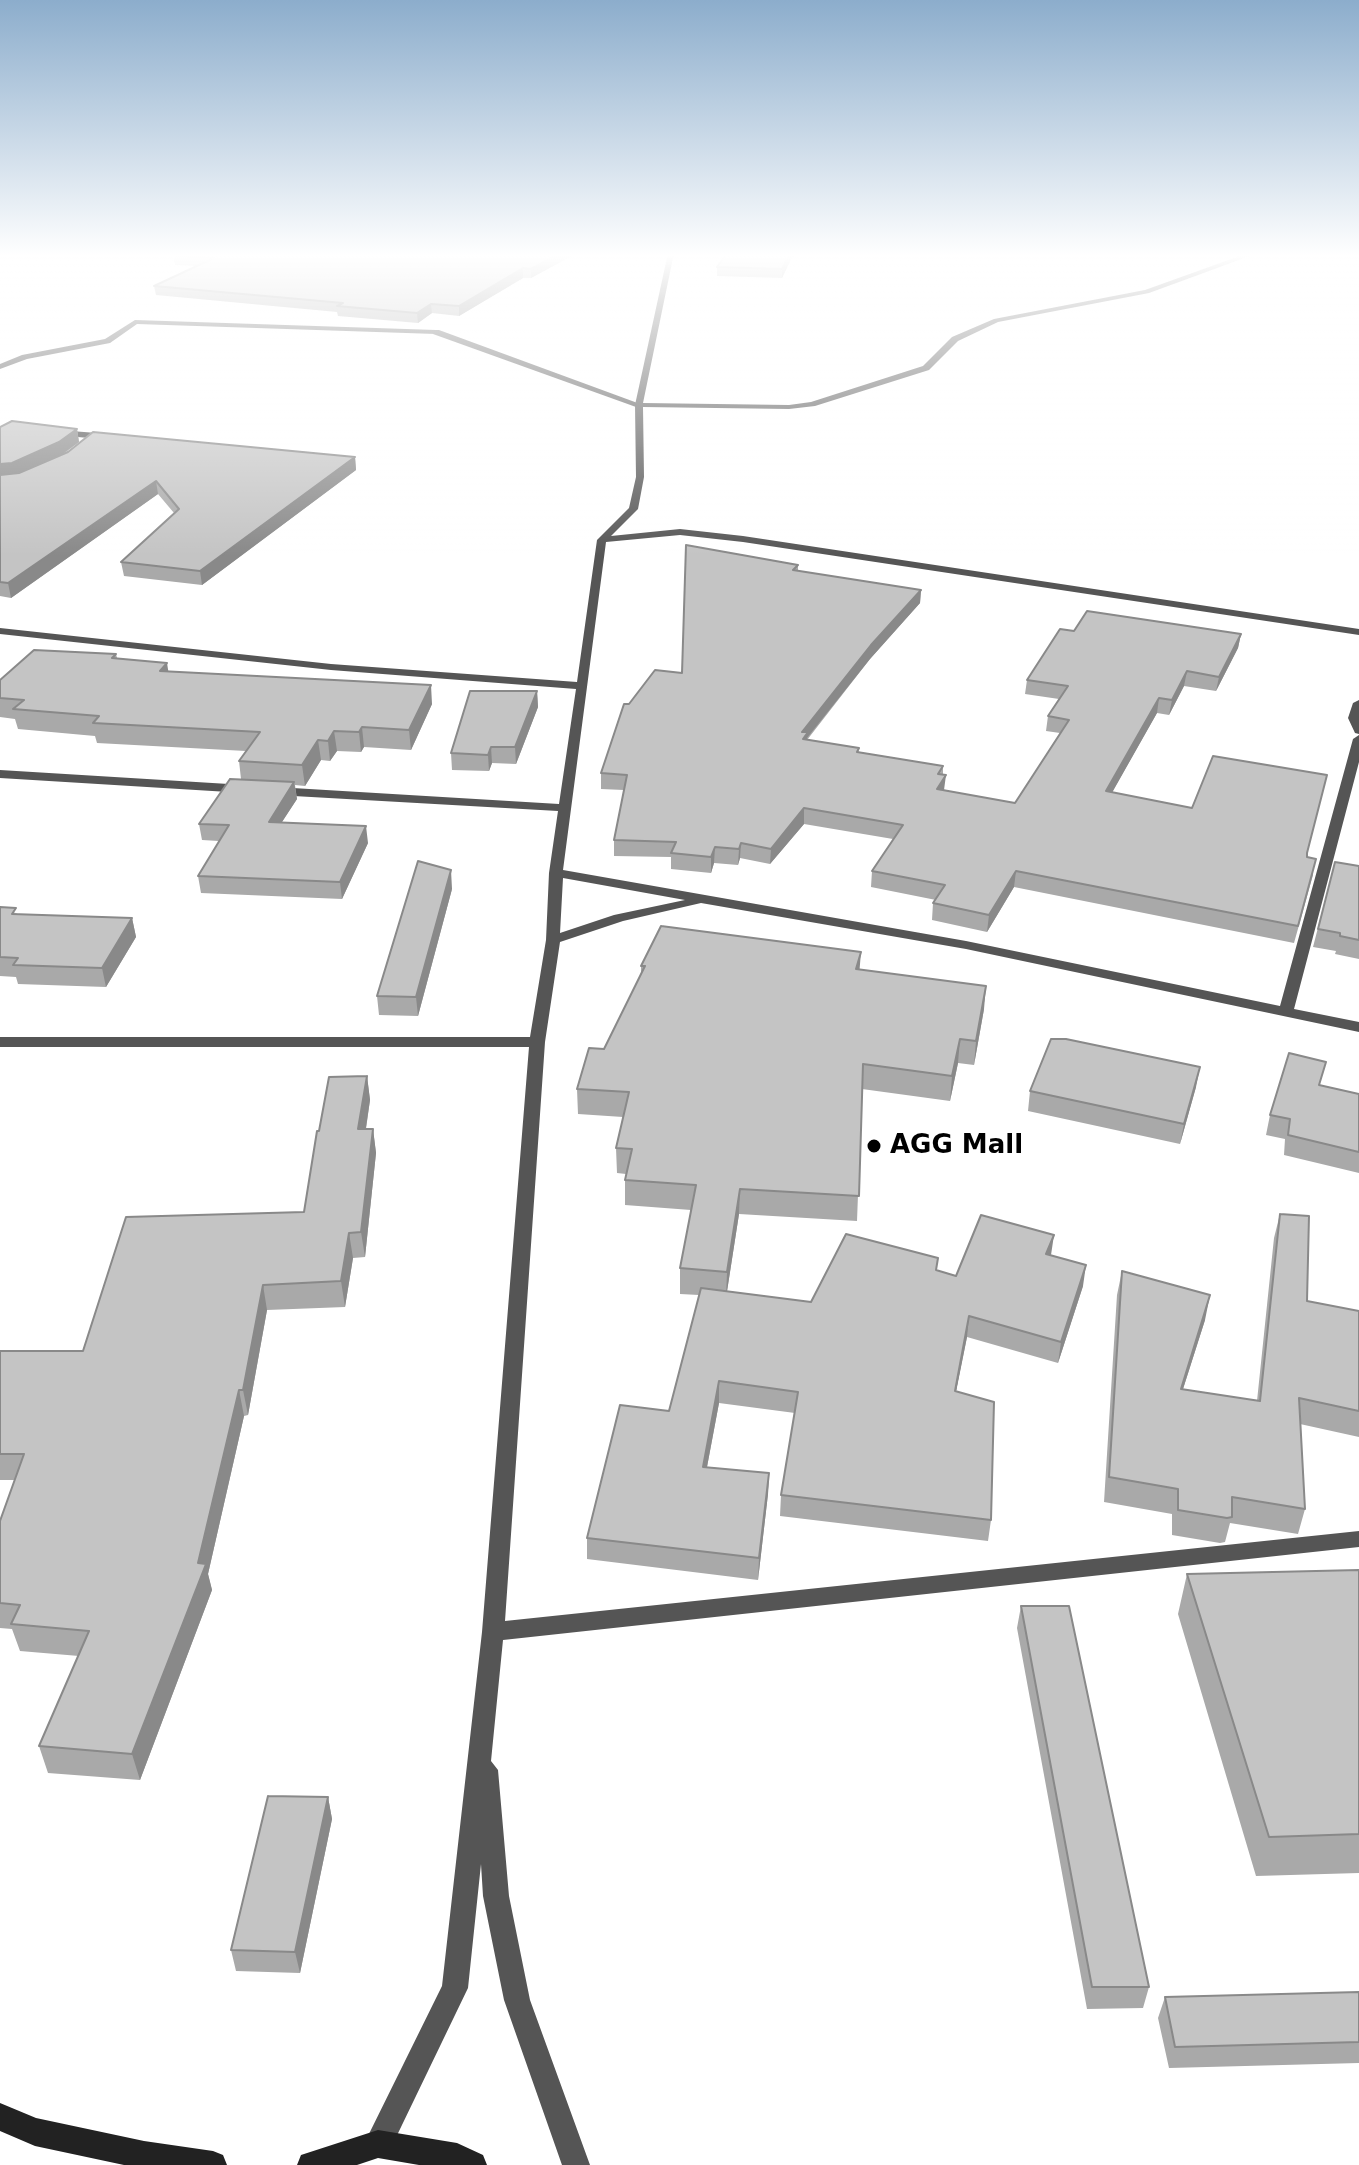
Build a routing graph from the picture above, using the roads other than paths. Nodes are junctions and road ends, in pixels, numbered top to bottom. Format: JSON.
{"nodes":[{"id":1,"x":40,"y":354,"type":"edge"},
{"id":2,"x":497,"y":354,"type":"edge"},
{"id":3,"x":650,"y":354,"type":"edge"},
{"id":4,"x":940,"y":354,"type":"edge"},
{"id":5,"x":0,"y":367,"type":"edge"},
{"id":6,"x":639,"y":405,"type":"junction"},
{"id":7,"x":42,"y":431,"type":"edge"},
{"id":8,"x":77,"y":452,"type":"edge"},
{"id":9,"x":602,"y":540,"type":"junction"},
{"id":10,"x":0,"y":631,"type":"edge"},
{"id":11,"x":1359,"y":632,"type":"edge"},
{"id":12,"x":580,"y":686,"type":"junction"},
{"id":13,"x":1359,"y":703,"type":"edge"},
{"id":14,"x":1359,"y":730,"type":"edge"},
{"id":15,"x":1359,"y":739,"type":"edge"},
{"id":16,"x":0,"y":774,"type":"edge"},
{"id":17,"x":566,"y":808,"type":"junction"},
{"id":18,"x":556,"y":873,"type":"junction"},
{"id":19,"x":704,"y":900,"type":"junction"},
{"id":20,"x":553,"y":940,"type":"junction"},
{"id":21,"x":1286,"y":1011,"type":"junction"},
{"id":22,"x":1359,"y":1027,"type":"edge"},
{"id":23,"x":0,"y":1042,"type":"edge"},
{"id":24,"x":537,"y":1042,"type":"junction"},
{"id":25,"x":1359,"y":1539,"type":"edge"},
{"id":26,"x":493,"y":1632,"type":"junction"},
{"id":27,"x":483,"y":1733,"type":"junction"},
{"id":28,"x":0,"y":2117,"type":"edge"},
{"id":29,"x":378,"y":2144,"type":"junction"},
{"id":30,"x":213,"y":2165,"type":"edge"},
{"id":31,"x":311,"y":2165,"type":"edge"},
{"id":32,"x":473,"y":2165,"type":"edge"},
{"id":33,"x":576,"y":2165,"type":"edge"}],
"edges":[{"from":1,"to":5,"type":"street"},
{"from":2,"to":6,"type":"street"},
{"from":3,"to":6,"type":"street"},
{"from":4,"to":6,"type":"street"},
{"from":6,"to":9,"type":"street"},
{"from":7,"to":8,"type":"street"},
{"from":9,"to":11,"type":"street"},
{"from":9,"to":12,"type":"street"},
{"from":10,"to":12,"type":"street"},
{"from":12,"to":17,"type":"street"},
{"from":13,"to":14,"type":"street"},
{"from":15,"to":21,"type":"street"},
{"from":16,"to":17,"type":"street"},
{"from":17,"to":18,"type":"street"},
{"from":18,"to":19,"type":"street"},
{"from":18,"to":20,"type":"street"},
{"from":19,"to":20,"type":"street"},
{"from":19,"to":21,"type":"street"},
{"from":20,"to":24,"type":"street"},
{"from":21,"to":22,"type":"street"},
{"from":23,"to":24,"type":"street"},
{"from":24,"to":26,"type":"street"},
{"from":25,"to":26,"type":"street"},
{"from":26,"to":27,"type":"street"},
{"from":27,"to":29,"type":"street"},
{"from":27,"to":33,"type":"street"},
{"from":28,"to":30,"type":"main road"},
{"from":29,"to":31,"type":"main road"},
{"from":29,"to":32,"type":"main road"}]}
